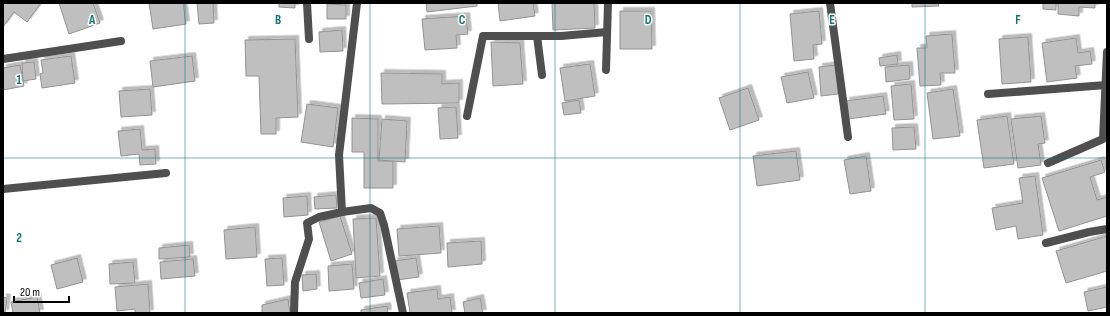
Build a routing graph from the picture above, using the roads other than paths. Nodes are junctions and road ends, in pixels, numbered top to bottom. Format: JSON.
{"nodes":[{"id":1,"x":307,"y":3,"type":"edge"},
{"id":2,"x":358,"y":3,"type":"edge"},
{"id":3,"x":608,"y":3,"type":"edge"},
{"id":4,"x":830,"y":3,"type":"edge"},
{"id":5,"x":607,"y":32,"type":"junction"},
{"id":6,"x":537,"y":36,"type":"junction"},
{"id":7,"x":309,"y":39,"type":"dead end"},
{"id":8,"x":121,"y":41,"type":"dead end"},
{"id":9,"x":1107,"y":52,"type":"edge"},
{"id":10,"x":3,"y":59,"type":"edge"},
{"id":11,"x":606,"y":70,"type":"dead end"},
{"id":12,"x":542,"y":75,"type":"dead end"},
{"id":13,"x":1106,"y":85,"type":"junction"},
{"id":14,"x":988,"y":94,"type":"dead end"},
{"id":15,"x":467,"y":116,"type":"dead end"},
{"id":16,"x":848,"y":137,"type":"dead end"},
{"id":17,"x":1048,"y":163,"type":"dead end"},
{"id":18,"x":166,"y":173,"type":"dead end"},
{"id":19,"x":3,"y":188,"type":"edge"},
{"id":20,"x":342,"y":212,"type":"junction"},
{"id":21,"x":1107,"y":229,"type":"edge"},
{"id":22,"x":1046,"y":243,"type":"dead end"},
{"id":23,"x":294,"y":313,"type":"edge"},
{"id":24,"x":403,"y":313,"type":"edge"}],
"edges":[{"from":1,"to":7,"type":"street"},
{"from":2,"to":20,"type":"street"},
{"from":3,"to":5,"type":"street"},
{"from":4,"to":16,"type":"street"},
{"from":5,"to":6,"type":"street"},
{"from":5,"to":11,"type":"street"},
{"from":6,"to":12,"type":"street"},
{"from":6,"to":15,"type":"street"},
{"from":8,"to":10,"type":"street"},
{"from":9,"to":13,"type":"street"},
{"from":13,"to":14,"type":"street"},
{"from":13,"to":17,"type":"street"},
{"from":18,"to":19,"type":"street"},
{"from":20,"to":23,"type":"street"},
{"from":20,"to":24,"type":"street"},
{"from":21,"to":22,"type":"street"}]}
